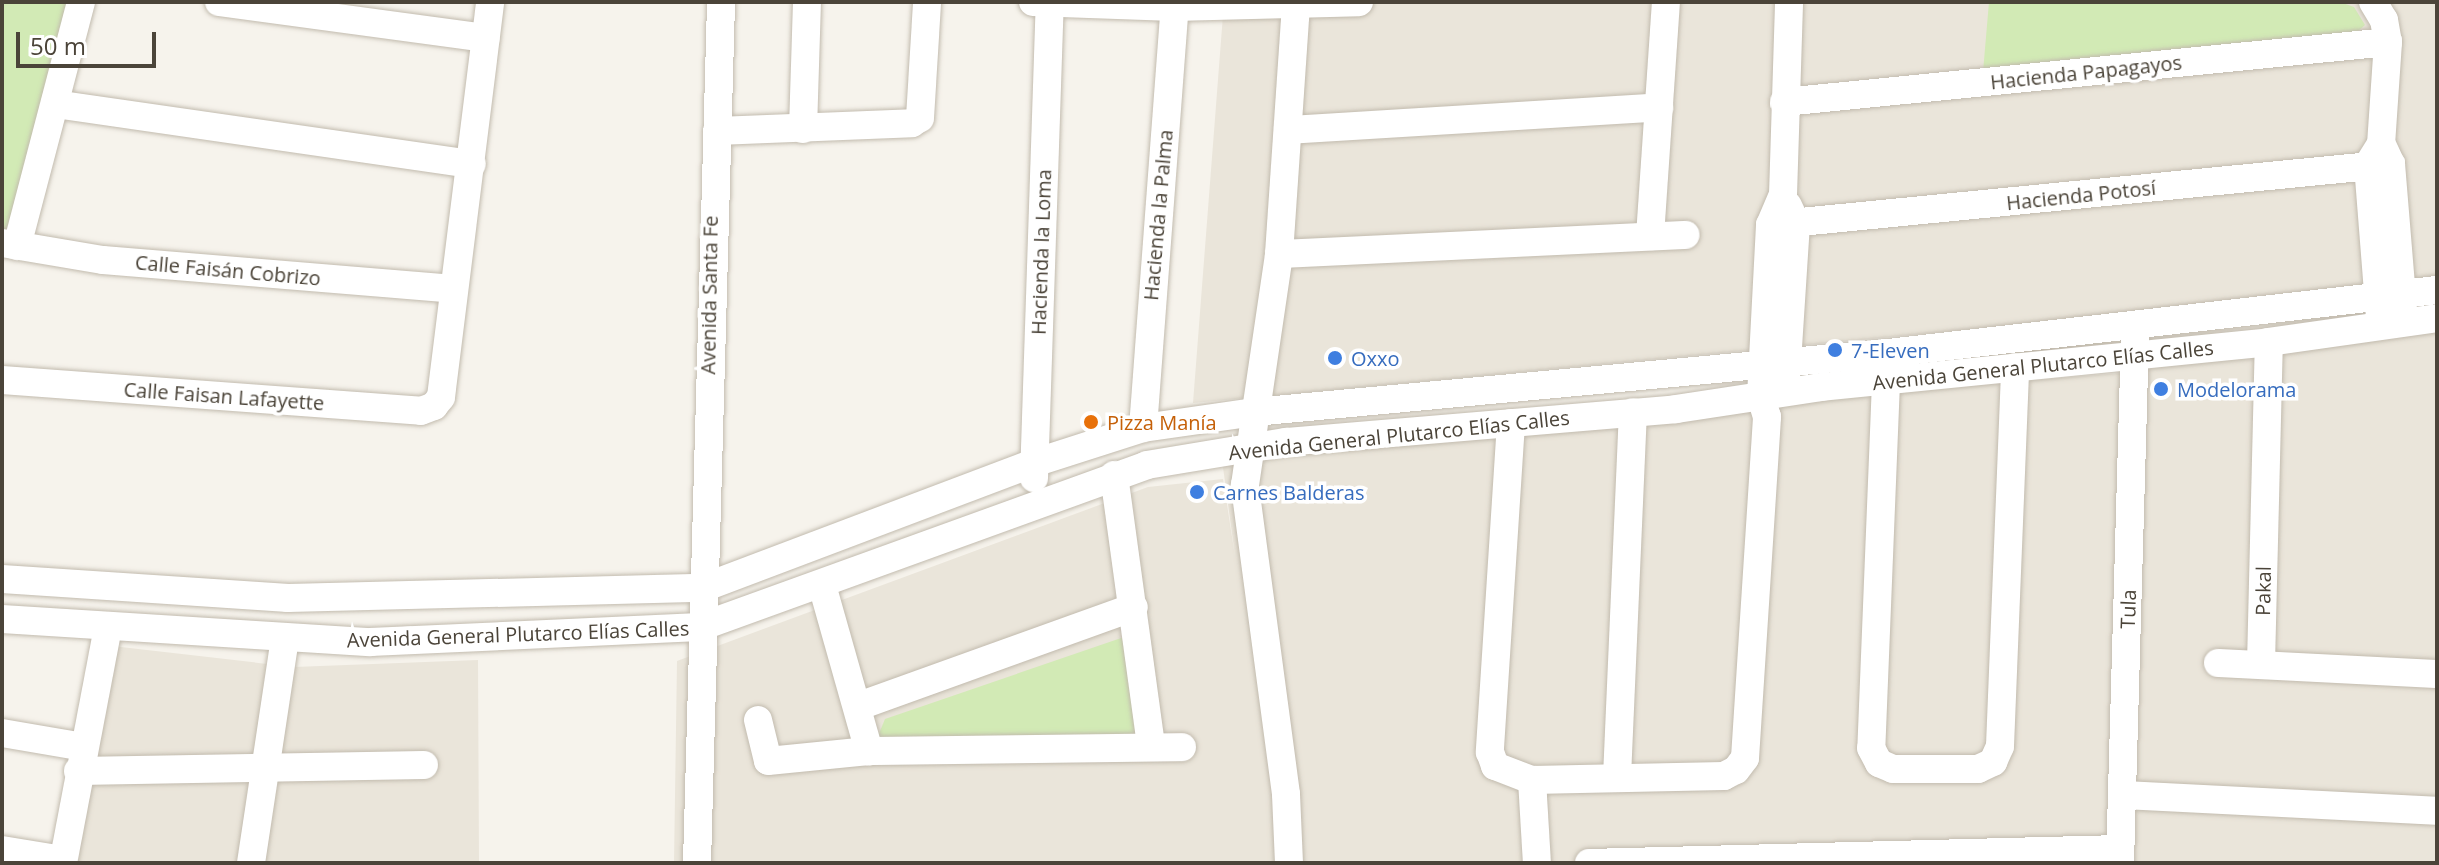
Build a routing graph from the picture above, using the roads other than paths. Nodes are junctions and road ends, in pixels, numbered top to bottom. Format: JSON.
{"nodes":[{"id":1,"x":81,"y":2,"type":"edge"},
{"id":2,"x":219,"y":2,"type":"edge"},
{"id":3,"x":490,"y":2,"type":"edge"},
{"id":4,"x":721,"y":2,"type":"edge"},
{"id":5,"x":807,"y":2,"type":"edge"},
{"id":6,"x":927,"y":2,"type":"edge"},
{"id":7,"x":1044,"y":2,"type":"edge"},
{"id":8,"x":1359,"y":2,"type":"edge"},
{"id":9,"x":1666,"y":2,"type":"edge"},
{"id":10,"x":1789,"y":2,"type":"edge"},
{"id":11,"x":1296,"y":4,"type":"edge"},
{"id":12,"x":1175,"y":5,"type":"edge"},
{"id":13,"x":2382,"y":22,"type":"edge"},
{"id":14,"x":486,"y":38,"type":"junction"},
{"id":15,"x":1784,"y":102,"type":"junction"},
{"id":16,"x":55,"y":104,"type":"junction"},
{"id":17,"x":1659,"y":107,"type":"junction"},
{"id":18,"x":803,"y":121,"type":"junction"},
{"id":19,"x":717,"y":122,"type":"junction"},
{"id":20,"x":1288,"y":130,"type":"junction"},
{"id":21,"x":2380,"y":158,"type":"junction"},
{"id":22,"x":472,"y":164,"type":"junction"},
{"id":23,"x":1783,"y":224,"type":"junction"},
{"id":24,"x":1686,"y":235,"type":"dead end"},
{"id":25,"x":1650,"y":236,"type":"junction"},
{"id":26,"x":9,"y":245,"type":"edge"},
{"id":27,"x":1279,"y":254,"type":"junction"},
{"id":28,"x":454,"y":289,"type":"junction"},
{"id":29,"x":2437,"y":290,"type":"edge"},
{"id":30,"x":2391,"y":312,"type":"junction"},
{"id":31,"x":2437,"y":318,"type":"edge"},
{"id":32,"x":2136,"y":324,"type":"junction"},
{"id":33,"x":2269,"y":342,"type":"junction"},
{"id":34,"x":2134,"y":355,"type":"junction"},
{"id":35,"x":1776,"y":364,"type":"junction"},
{"id":36,"x":2015,"y":367,"type":"junction"},
{"id":37,"x":1673,"y":374,"type":"junction"},
{"id":38,"x":2,"y":380,"type":"edge"},
{"id":39,"x":1886,"y":382,"type":"junction"},
{"id":40,"x":1770,"y":402,"type":"junction"},
{"id":41,"x":1676,"y":409,"type":"junction"},
{"id":42,"x":1254,"y":412,"type":"junction"},
{"id":43,"x":1633,"y":412,"type":"junction"},
{"id":44,"x":1511,"y":423,"type":"junction"},
{"id":45,"x":1143,"y":428,"type":"junction"},
{"id":46,"x":1247,"y":447,"type":"junction"},
{"id":47,"x":1034,"y":463,"type":"junction"},
{"id":48,"x":1114,"y":475,"type":"junction"},
{"id":49,"x":1033,"y":502,"type":"junction"},
{"id":50,"x":4,"y":585,"type":"edge"},
{"id":51,"x":822,"y":585,"type":"junction"},
{"id":52,"x":703,"y":588,"type":"junction"},
{"id":53,"x":503,"y":596,"type":"junction"},
{"id":54,"x":1134,"y":607,"type":"junction"},
{"id":55,"x":2,"y":619,"type":"edge"},
{"id":56,"x":108,"y":627,"type":"junction"},
{"id":57,"x":700,"y":627,"type":"junction"},
{"id":58,"x":506,"y":638,"type":"junction"},
{"id":59,"x":285,"y":639,"type":"junction"},
{"id":60,"x":2218,"y":663,"type":"dead end"},
{"id":61,"x":2261,"y":664,"type":"junction"},
{"id":62,"x":2437,"y":674,"type":"edge"},
{"id":63,"x":859,"y":706,"type":"junction"},
{"id":64,"x":758,"y":720,"type":"dead end"},
{"id":65,"x":2,"y":733,"type":"edge"},
{"id":66,"x":1151,"y":745,"type":"junction"},
{"id":67,"x":1182,"y":747,"type":"dead end"},
{"id":68,"x":869,"y":751,"type":"junction"},
{"id":69,"x":81,"y":759,"type":"junction"},
{"id":70,"x":424,"y":765,"type":"dead end"},
{"id":71,"x":264,"y":771,"type":"junction"},
{"id":72,"x":1617,"y":777,"type":"junction"},
{"id":73,"x":1532,"y":780,"type":"junction"},
{"id":74,"x":2123,"y":795,"type":"junction"},
{"id":75,"x":2437,"y":811,"type":"edge"},
{"id":76,"x":2,"y":850,"type":"edge"},
{"id":77,"x":2120,"y":856,"type":"edge"},
{"id":78,"x":63,"y":862,"type":"edge"},
{"id":79,"x":251,"y":863,"type":"edge"},
{"id":80,"x":697,"y":863,"type":"edge"},
{"id":81,"x":1289,"y":863,"type":"edge"},
{"id":82,"x":1537,"y":863,"type":"edge"},
{"id":83,"x":1589,"y":863,"type":"edge"}],
"edges":[{"from":1,"to":16,"type":"street"},
{"from":2,"to":14,"type":"street"},
{"from":3,"to":14,"type":"street"},
{"from":4,"to":19,"type":"street","name":"Avenida Santa Fe"},
{"from":5,"to":18,"type":"street"},
{"from":6,"to":18,"type":"street"},
{"from":7,"to":12,"type":"street"},
{"from":7,"to":47,"type":"street","name":"Hacienda la Loma"},
{"from":8,"to":11,"type":"street"},
{"from":9,"to":17,"type":"street"},
{"from":10,"to":15,"type":"street"},
{"from":11,"to":12,"type":"street"},
{"from":11,"to":20,"type":"street"},
{"from":12,"to":45,"type":"street","name":"Hacienda la Palma"},
{"from":13,"to":15,"type":"street","name":"Hacienda Papagayos"},
{"from":13,"to":21,"type":"street"},
{"from":14,"to":22,"type":"street"},
{"from":15,"to":23,"type":"street"},
{"from":16,"to":22,"type":"street"},
{"from":16,"to":26,"type":"street"},
{"from":17,"to":20,"type":"street"},
{"from":17,"to":25,"type":"street"},
{"from":18,"to":19,"type":"street"},
{"from":19,"to":52,"type":"street","name":"Avenida Santa Fe"},
{"from":20,"to":27,"type":"street"},
{"from":21,"to":23,"type":"street","name":"Hacienda Potosí"},
{"from":21,"to":30,"type":"street"},
{"from":22,"to":28,"type":"street"},
{"from":23,"to":35,"type":"street"},
{"from":24,"to":25,"type":"street"},
{"from":25,"to":27,"type":"street"},
{"from":26,"to":28,"type":"street","name":"Calle Faisán Cobrizo"},
{"from":27,"to":42,"type":"street"},
{"from":28,"to":38,"type":"street","name":"Calle Faisan Lafayette"},
{"from":29,"to":30,"type":"street","name":"Avenida General Plutarco Elías Calles"},
{"from":30,"to":31,"type":"street","name":"Avenida General Plutarco Elías Calles"},
{"from":30,"to":32,"type":"street","name":"Avenida General Plutarco Elías Calles"},
{"from":30,"to":33,"type":"street","name":"Avenida General Plutarco Elías Calles"},
{"from":32,"to":34,"type":"street","name":"Tula"},
{"from":32,"to":35,"type":"street","name":"Avenida General Plutarco Elías Calles"},
{"from":33,"to":34,"type":"street","name":"Avenida General Plutarco Elías Calles"},
{"from":33,"to":61,"type":"street","name":"Pakal"},
{"from":34,"to":36,"type":"street","name":"Avenida General Plutarco Elías Calles"},
{"from":34,"to":74,"type":"street","name":"Tula"},
{"from":35,"to":37,"type":"street","name":"Avenida General Plutarco Elías Calles"},
{"from":35,"to":40,"type":"street"},
{"from":36,"to":39,"type":"street","name":"Avenida General Plutarco Elías Calles"},
{"from":36,"to":39,"type":"street"},
{"from":37,"to":41,"type":"street"},
{"from":37,"to":42,"type":"street","name":"Avenida General Plutarco Elías Calles"},
{"from":39,"to":40,"type":"street","name":"Avenida General Plutarco Elías Calles"},
{"from":40,"to":41,"type":"street","name":"Avenida General Plutarco Elías Calles"},
{"from":40,"to":72,"type":"street"},
{"from":41,"to":43,"type":"street","name":"Avenida General Plutarco Elías Calles"},
{"from":42,"to":45,"type":"street","name":"Avenida General Plutarco Elías Calles"},
{"from":42,"to":46,"type":"street"},
{"from":43,"to":44,"type":"street","name":"Avenida General Plutarco Elías Calles"},
{"from":43,"to":72,"type":"street"},
{"from":44,"to":46,"type":"street","name":"Avenida General Plutarco Elías Calles"},
{"from":44,"to":73,"type":"street"},
{"from":45,"to":47,"type":"street","name":"Avenida General Plutarco Elías Calles"},
{"from":46,"to":48,"type":"street","name":"Avenida General Plutarco Elías Calles"},
{"from":46,"to":81,"type":"street"},
{"from":47,"to":49,"type":"street","name":"Hacienda la Loma"},
{"from":47,"to":52,"type":"street","name":"Avenida General Plutarco Elías Calles"},
{"from":48,"to":49,"type":"street","name":"Avenida General Plutarco Elías Calles"},
{"from":48,"to":54,"type":"street"},
{"from":49,"to":51,"type":"street","name":"Avenida General Plutarco Elías Calles"},
{"from":50,"to":53,"type":"street","name":"Avenida General Plutarco Elías Calles"},
{"from":51,"to":57,"type":"street","name":"Avenida General Plutarco Elías Calles"},
{"from":51,"to":63,"type":"street"},
{"from":52,"to":53,"type":"street","name":"Avenida General Plutarco Elías Calles"},
{"from":52,"to":57,"type":"street","name":"Avenida Santa Fe"},
{"from":53,"to":58,"type":"street"},
{"from":54,"to":63,"type":"street"},
{"from":54,"to":66,"type":"street"},
{"from":55,"to":56,"type":"street","name":"Avenida General Plutarco Elías Calles"},
{"from":56,"to":59,"type":"street","name":"Avenida General Plutarco Elías Calles"},
{"from":56,"to":69,"type":"street"},
{"from":57,"to":58,"type":"street","name":"Avenida General Plutarco Elías Calles"},
{"from":57,"to":80,"type":"street","name":"Avenida Santa Fe"},
{"from":58,"to":59,"type":"street","name":"Avenida General Plutarco Elías Calles"},
{"from":59,"to":71,"type":"street"},
{"from":60,"to":61,"type":"street"},
{"from":61,"to":62,"type":"street"},
{"from":63,"to":68,"type":"street"},
{"from":64,"to":68,"type":"street"},
{"from":65,"to":69,"type":"street"},
{"from":66,"to":67,"type":"street"},
{"from":66,"to":68,"type":"street"},
{"from":69,"to":71,"type":"street"},
{"from":69,"to":78,"type":"street"},
{"from":70,"to":71,"type":"street"},
{"from":71,"to":79,"type":"street"},
{"from":72,"to":73,"type":"street"},
{"from":73,"to":82,"type":"street"},
{"from":74,"to":75,"type":"street"},
{"from":74,"to":77,"type":"street","name":"Tula"},
{"from":76,"to":78,"type":"street"},
{"from":77,"to":83,"type":"street"}]}
